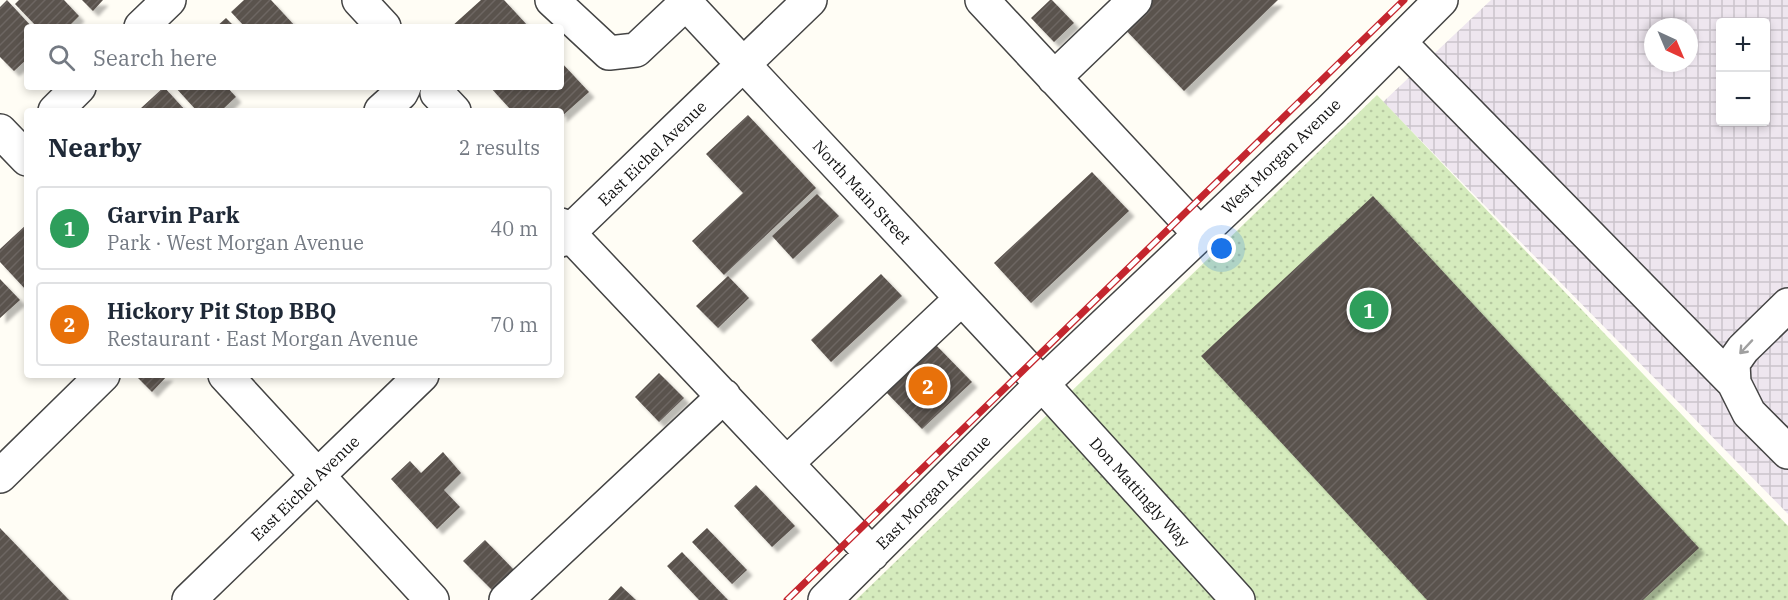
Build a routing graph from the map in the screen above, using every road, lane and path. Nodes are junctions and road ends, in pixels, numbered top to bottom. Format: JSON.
{"nodes":[{"id":1,"x":169,"y":0,"type":"edge"},
{"id":2,"x":359,"y":0,"type":"edge"},
{"id":3,"x":552,"y":0,"type":"edge"},
{"id":4,"x":810,"y":0,"type":"edge"},
{"id":5,"x":982,"y":0,"type":"edge"},
{"id":6,"x":1135,"y":0,"type":"edge"},
{"id":7,"x":1441,"y":0,"type":"edge"},
{"id":8,"x":685,"y":2,"type":"edge"},
{"id":9,"x":144,"y":24,"type":"edge"},
{"id":10,"x":381,"y":24,"type":"edge"},
{"id":11,"x":1399,"y":42,"type":"junction"},
{"id":12,"x":743,"y":65,"type":"junction"},
{"id":13,"x":1054,"y":78,"type":"junction"},
{"id":14,"x":76,"y":90,"type":"edge"},
{"id":15,"x":402,"y":90,"type":"edge"},
{"id":16,"x":58,"y":108,"type":"edge"},
{"id":17,"x":384,"y":108,"type":"edge"},
{"id":18,"x":564,"y":232,"type":"edge"},
{"id":19,"x":564,"y":234,"type":"edge"},
{"id":20,"x":1200,"y":234,"type":"junction"},
{"id":21,"x":961,"y":298,"type":"junction"},
{"id":22,"x":1788,"y":305,"type":"edge"},
{"id":23,"x":100,"y":378,"type":"edge"},
{"id":24,"x":228,"y":378,"type":"edge"},
{"id":25,"x":419,"y":378,"type":"edge"},
{"id":26,"x":1734,"y":383,"type":"junction"},
{"id":27,"x":1041,"y":384,"type":"junction"},
{"id":28,"x":724,"y":396,"type":"junction"},
{"id":29,"x":1788,"y":452,"type":"edge"},
{"id":30,"x":787,"y":463,"type":"junction"},
{"id":31,"x":318,"y":475,"type":"junction"},
{"id":32,"x":0,"y":476,"type":"edge"},
{"id":33,"x":872,"y":554,"type":"junction"},
{"id":34,"x":189,"y":600,"type":"edge"},
{"id":35,"x":432,"y":600,"type":"edge"},
{"id":36,"x":506,"y":600,"type":"edge"},
{"id":37,"x":825,"y":600,"type":"edge"},
{"id":38,"x":1239,"y":600,"type":"edge"}],
"edges":[{"from":1,"to":9,"type":"street"},
{"from":2,"to":10,"type":"street"},
{"from":3,"to":8,"type":"street"},
{"from":4,"to":12,"type":"street","name":"East Eichel Avenue"},
{"from":5,"to":13,"type":"street"},
{"from":6,"to":13,"type":"street"},
{"from":7,"to":11,"type":"street","name":"West Morgan Avenue"},
{"from":8,"to":12,"type":"street","name":"North Main Street"},
{"from":11,"to":20,"type":"street","name":"West Morgan Avenue"},
{"from":11,"to":26,"type":"street"},
{"from":12,"to":18,"type":"street","name":"East Eichel Avenue"},
{"from":12,"to":21,"type":"street","name":"North Main Street"},
{"from":13,"to":20,"type":"street"},
{"from":14,"to":16,"type":"street"},
{"from":15,"to":17,"type":"street"},
{"from":19,"to":28,"type":"street"},
{"from":20,"to":27,"type":"street","name":"West Morgan Avenue"},
{"from":21,"to":27,"type":"street","name":"North Main Street"},
{"from":21,"to":30,"type":"street"},
{"from":22,"to":26,"type":"street","one_way":true},
{"from":23,"to":32,"type":"street"},
{"from":24,"to":31,"type":"street"},
{"from":25,"to":31,"type":"street","name":"East Eichel Avenue"},
{"from":26,"to":29,"type":"street"},
{"from":27,"to":33,"type":"street","name":"East Morgan Avenue"},
{"from":27,"to":38,"type":"street","name":"Don Mattingly Way"},
{"from":28,"to":30,"type":"street"},
{"from":28,"to":36,"type":"street"},
{"from":30,"to":33,"type":"street"},
{"from":31,"to":34,"type":"street","name":"East Eichel Avenue"},
{"from":31,"to":35,"type":"street"},
{"from":33,"to":37,"type":"street","name":"East Morgan Avenue"}]}
